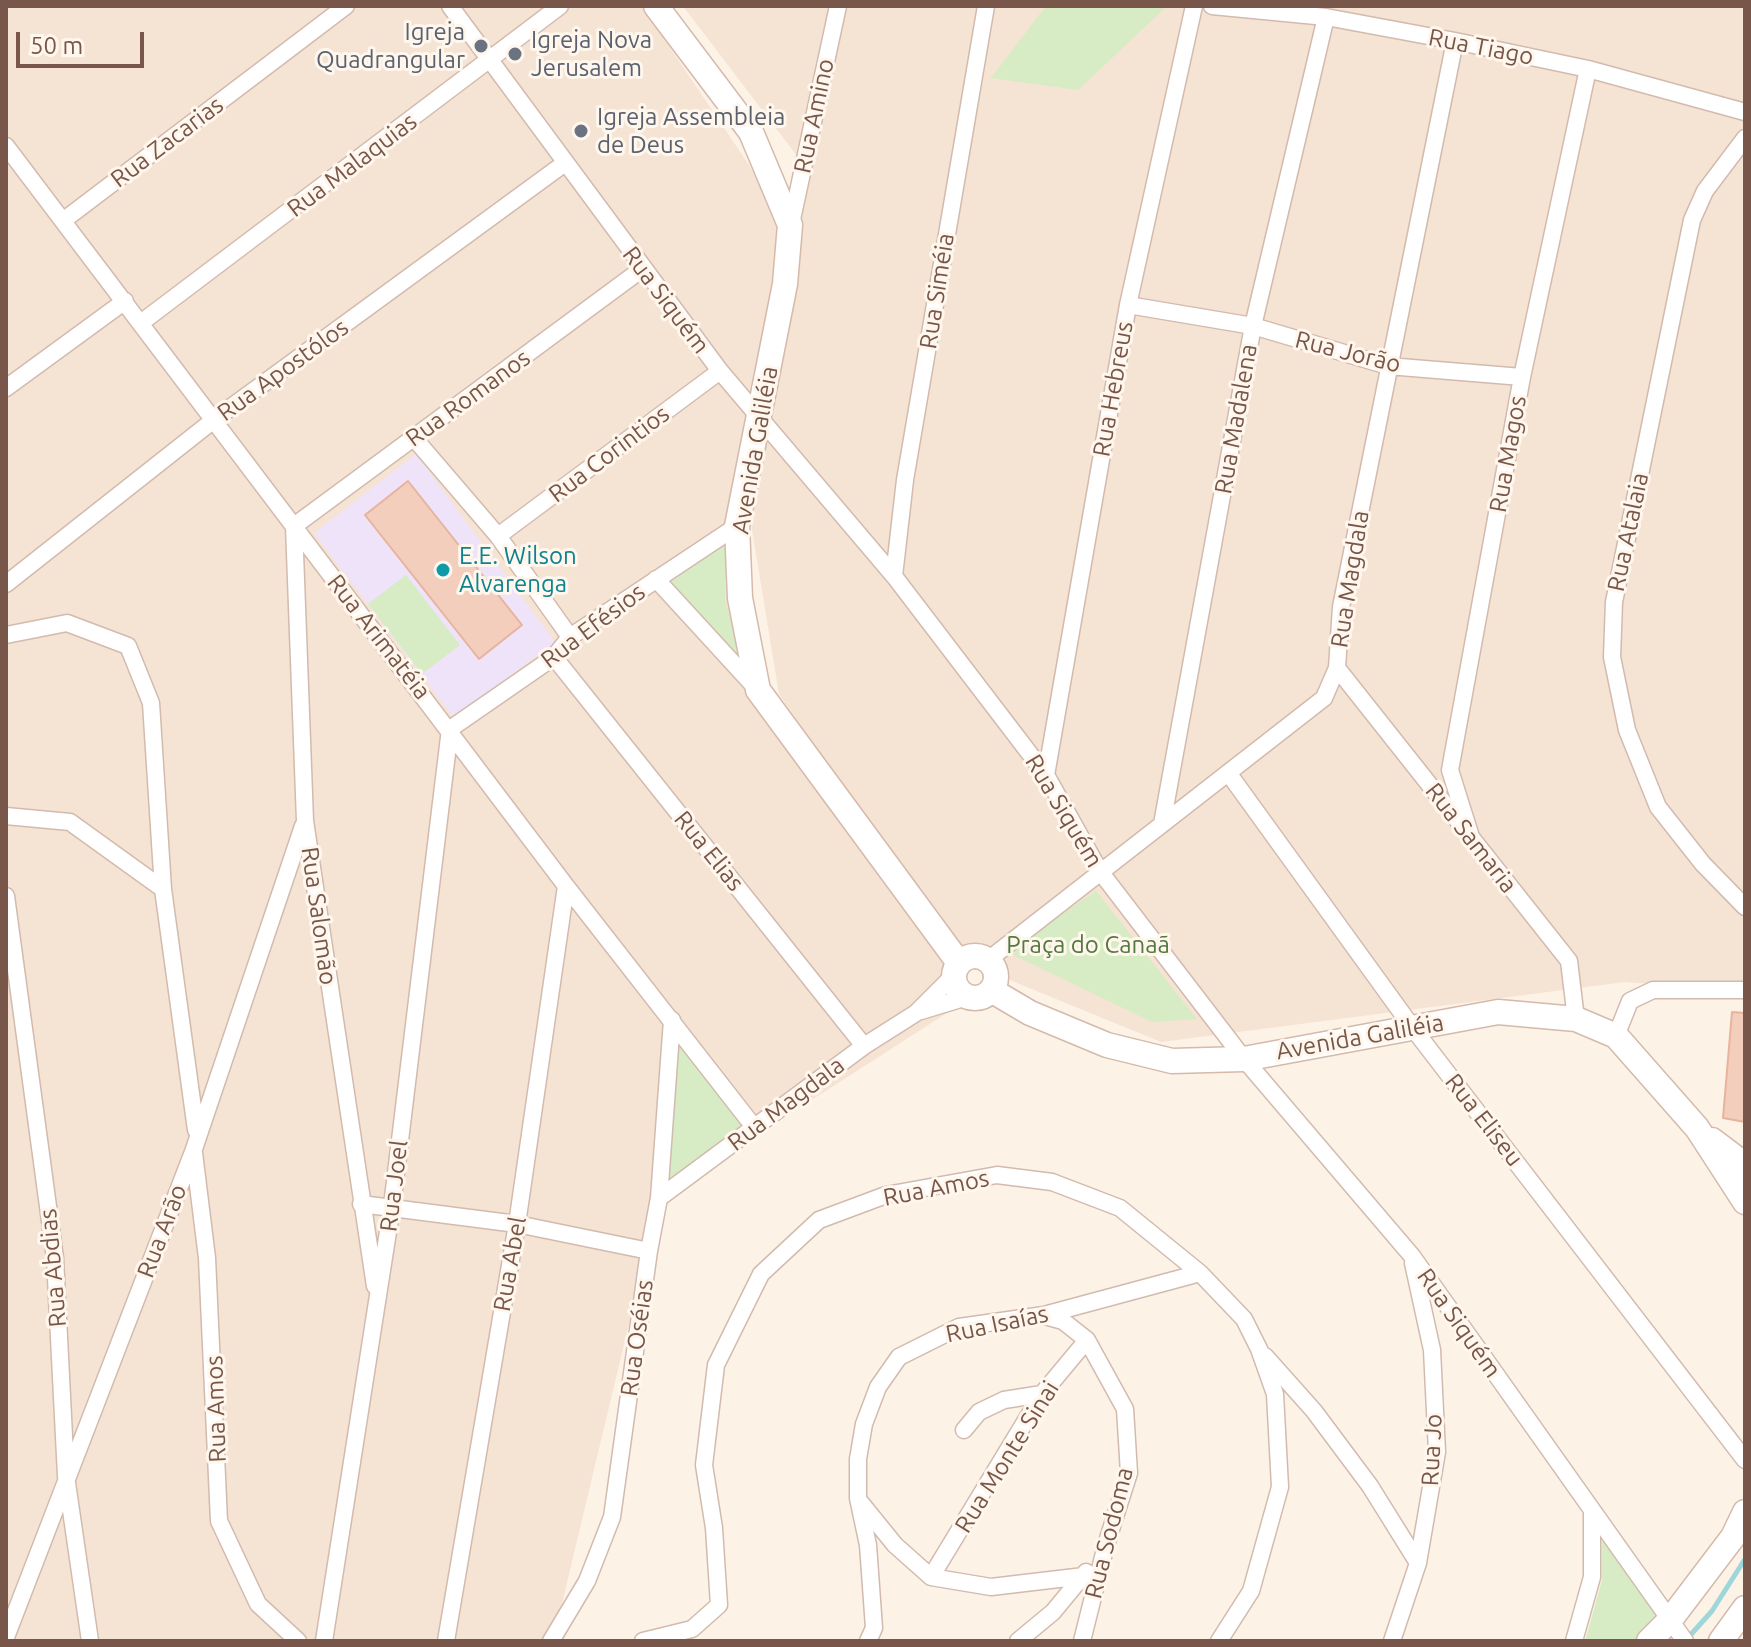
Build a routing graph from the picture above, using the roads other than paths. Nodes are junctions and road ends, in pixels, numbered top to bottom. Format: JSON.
{"nodes":[{"id":1,"x":346,"y":6,"type":"edge"},
{"id":2,"x":450,"y":6,"type":"edge"},
{"id":3,"x":560,"y":6,"type":"edge"},
{"id":4,"x":656,"y":6,"type":"edge"},
{"id":5,"x":838,"y":6,"type":"edge"},
{"id":6,"x":986,"y":6,"type":"edge"},
{"id":7,"x":1194,"y":6,"type":"edge"},
{"id":8,"x":1212,"y":6,"type":"edge"},
{"id":9,"x":1326,"y":17,"type":"junction"},
{"id":10,"x":1455,"y":41,"type":"junction"},
{"id":11,"x":492,"y":61,"type":"junction"},
{"id":12,"x":1588,"y":69,"type":"junction"},
{"id":13,"x":1745,"y":112,"type":"edge"},
{"id":14,"x":1745,"y":138,"type":"edge"},
{"id":15,"x":6,"y":146,"type":"edge"},
{"id":16,"x":565,"y":163,"type":"junction"},
{"id":17,"x":64,"y":220,"type":"junction"},
{"id":18,"x":790,"y":225,"type":"junction"},
{"id":19,"x":642,"y":269,"type":"junction"},
{"id":20,"x":125,"y":301,"type":"junction"},
{"id":21,"x":1128,"y":305,"type":"junction"},
{"id":22,"x":142,"y":322,"type":"junction"},
{"id":23,"x":1253,"y":326,"type":"junction"},
{"id":24,"x":1388,"y":366,"type":"junction"},
{"id":25,"x":720,"y":371,"type":"junction"},
{"id":26,"x":1522,"y":377,"type":"junction"},
{"id":27,"x":6,"y":388,"type":"edge"},
{"id":28,"x":215,"y":419,"type":"junction"},
{"id":29,"x":759,"y":420,"type":"junction"},
{"id":30,"x":414,"y":438,"type":"junction"},
{"id":31,"x":294,"y":526,"type":"junction"},
{"id":32,"x":737,"y":526,"type":"junction"},
{"id":33,"x":498,"y":536,"type":"junction"},
{"id":34,"x":894,"y":576,"type":"junction"},
{"id":35,"x":656,"y":579,"type":"junction"},
{"id":36,"x":6,"y":584,"type":"edge"},
{"id":37,"x":6,"y":635,"type":"edge"},
{"id":38,"x":570,"y":637,"type":"junction"},
{"id":39,"x":554,"y":657,"type":"junction"},
{"id":40,"x":1337,"y":668,"type":"junction"},
{"id":41,"x":758,"y":690,"type":"junction"},
{"id":42,"x":450,"y":729,"type":"junction"},
{"id":43,"x":1229,"y":774,"type":"junction"},
{"id":44,"x":1046,"y":775,"type":"junction"},
{"id":45,"x":6,"y":816,"type":"edge"},
{"id":46,"x":305,"y":821,"type":"junction"},
{"id":47,"x":1162,"y":824,"type":"junction"},
{"id":48,"x":1472,"y":840,"type":"junction"},
{"id":49,"x":1099,"y":870,"type":"junction"},
{"id":50,"x":566,"y":886,"type":"junction"},
{"id":51,"x":163,"y":889,"type":"junction"},
{"id":52,"x":6,"y":896,"type":"edge"},
{"id":53,"x":1745,"y":907,"type":"edge"},
{"id":54,"x":988,"y":960,"type":"junction"},
{"id":55,"x":956,"y":969,"type":"junction"},
{"id":56,"x":1745,"y":990,"type":"edge"},
{"id":57,"x":979,"y":993,"type":"junction"},
{"id":58,"x":916,"y":1013,"type":"junction"},
{"id":59,"x":1576,"y":1019,"type":"junction"},
{"id":60,"x":672,"y":1020,"type":"junction"},
{"id":61,"x":1412,"y":1027,"type":"junction"},
{"id":62,"x":1616,"y":1036,"type":"junction"},
{"id":63,"x":864,"y":1046,"type":"junction"},
{"id":64,"x":1244,"y":1059,"type":"junction"},
{"id":65,"x":754,"y":1127,"type":"junction"},
{"id":66,"x":1697,"y":1128,"type":"junction"},
{"id":67,"x":197,"y":1134,"type":"junction"},
{"id":68,"x":193,"y":1152,"type":"junction"},
{"id":69,"x":1745,"y":1165,"type":"edge"},
{"id":70,"x":659,"y":1198,"type":"junction"},
{"id":71,"x":1745,"y":1202,"type":"edge"},
{"id":72,"x":361,"y":1204,"type":"junction"},
{"id":73,"x":392,"y":1206,"type":"junction"},
{"id":74,"x":517,"y":1224,"type":"junction"},
{"id":75,"x":649,"y":1251,"type":"junction"},
{"id":76,"x":1412,"y":1256,"type":"junction"},
{"id":77,"x":1200,"y":1273,"type":"junction"},
{"id":78,"x":378,"y":1304,"type":"junction"},
{"id":79,"x":1044,"y":1315,"type":"junction"},
{"id":80,"x":1087,"y":1340,"type":"junction"},
{"id":81,"x":1259,"y":1349,"type":"junction"},
{"id":82,"x":1042,"y":1394,"type":"junction"},
{"id":83,"x":964,"y":1430,"type":"dead end"},
{"id":84,"x":1745,"y":1460,"type":"edge"},
{"id":85,"x":66,"y":1476,"type":"junction"},
{"id":86,"x":858,"y":1498,"type":"junction"},
{"id":87,"x":1592,"y":1511,"type":"junction"},
{"id":88,"x":1745,"y":1512,"type":"edge"},
{"id":89,"x":1106,"y":1545,"type":"junction"},
{"id":90,"x":1418,"y":1563,"type":"junction"},
{"id":91,"x":1084,"y":1576,"type":"junction"},
{"id":92,"x":931,"y":1577,"type":"junction"},
{"id":93,"x":1745,"y":1608,"type":"edge"},
{"id":94,"x":1678,"y":1631,"type":"edge"},
{"id":95,"x":6,"y":1637,"type":"edge"},
{"id":96,"x":90,"y":1641,"type":"edge"},
{"id":97,"x":298,"y":1641,"type":"edge"},
{"id":98,"x":324,"y":1641,"type":"edge"},
{"id":99,"x":446,"y":1641,"type":"edge"},
{"id":100,"x":551,"y":1641,"type":"edge"},
{"id":101,"x":643,"y":1641,"type":"edge"},
{"id":102,"x":868,"y":1641,"type":"edge"},
{"id":103,"x":1018,"y":1641,"type":"edge"},
{"id":104,"x":1082,"y":1641,"type":"edge"},
{"id":105,"x":1219,"y":1641,"type":"edge"},
{"id":106,"x":1392,"y":1641,"type":"edge"},
{"id":107,"x":1574,"y":1641,"type":"edge"},
{"id":108,"x":1649,"y":1641,"type":"edge"},
{"id":109,"x":1721,"y":1641,"type":"edge"}],
"edges":[{"from":1,"to":17,"type":"street","name":"Rua Zacarias"},
{"from":2,"to":11,"type":"street","name":"Rua Siquém"},
{"from":3,"to":11,"type":"street","name":"Rua Malaquias"},
{"from":4,"to":18,"type":"main road","name":"Avenida Galiléia"},
{"from":5,"to":18,"type":"street","name":"Rua Amino"},
{"from":6,"to":34,"type":"street","name":"Rua Siméia"},
{"from":7,"to":21,"type":"street","name":"Rua Hebreus"},
{"from":8,"to":9,"type":"street","name":"Rua Tiago"},
{"from":9,"to":10,"type":"street","name":"Rua Tiago"},
{"from":9,"to":23,"type":"street","name":"Rua Madalena"},
{"from":10,"to":12,"type":"street","name":"Rua Tiago"},
{"from":10,"to":24,"type":"street","name":"Rua Magdala"},
{"from":11,"to":16,"type":"street","name":"Rua Siquém"},
{"from":11,"to":22,"type":"street","name":"Rua Malaquias"},
{"from":12,"to":13,"type":"street","name":"Rua Tiago"},
{"from":12,"to":26,"type":"street","name":"Rua Magos"},
{"from":14,"to":53,"type":"street","name":"Rua Atalaia"},
{"from":15,"to":17,"type":"street","name":"Rua Arimatéia"},
{"from":16,"to":19,"type":"street","name":"Rua Siquém"},
{"from":16,"to":28,"type":"street","name":"Rua Apostólos"},
{"from":17,"to":20,"type":"street","name":"Rua Arimatéia"},
{"from":18,"to":29,"type":"main road","name":"Avenida Galiléia"},
{"from":19,"to":25,"type":"street","name":"Rua Siquém"},
{"from":19,"to":30,"type":"street","name":"Rua Romanos"},
{"from":20,"to":22,"type":"street","name":"Rua Arimatéia"},
{"from":20,"to":27,"type":"street"},
{"from":21,"to":23,"type":"street","name":"Rua Jorão"},
{"from":21,"to":44,"type":"street","name":"Rua Hebreus"},
{"from":22,"to":28,"type":"street","name":"Rua Arimatéia"},
{"from":23,"to":24,"type":"street","name":"Rua Jorão"},
{"from":23,"to":47,"type":"street","name":"Rua Madalena"},
{"from":24,"to":26,"type":"street","name":"Rua Jorão"},
{"from":24,"to":40,"type":"street","name":"Rua Magdala"},
{"from":25,"to":29,"type":"street","name":"Rua Siquém"},
{"from":25,"to":33,"type":"street","name":"Rua Corintios"},
{"from":26,"to":48,"type":"street","name":"Rua Magos"},
{"from":28,"to":31,"type":"street","name":"Rua Arimatéia"},
{"from":28,"to":36,"type":"street","name":"Rua Apostólos"},
{"from":29,"to":32,"type":"main road","name":"Avenida Galiléia"},
{"from":29,"to":34,"type":"street","name":"Rua Siquém"},
{"from":30,"to":31,"type":"street","name":"Rua Romanos"},
{"from":30,"to":33,"type":"street"},
{"from":31,"to":42,"type":"street","name":"Rua Arimatéia"},
{"from":31,"to":46,"type":"street","name":"Rua Salomão"},
{"from":32,"to":35,"type":"street","name":"Rua Efésios"},
{"from":32,"to":41,"type":"main road","name":"Avenida Galiléia"},
{"from":33,"to":38,"type":"street"},
{"from":34,"to":44,"type":"street","name":"Rua Siquém"},
{"from":35,"to":38,"type":"street","name":"Rua Efésios"},
{"from":35,"to":41,"type":"street"},
{"from":37,"to":51,"type":"street"},
{"from":38,"to":39,"type":"street","name":"Rua Efésios"},
{"from":39,"to":42,"type":"street","name":"Rua Efésios"},
{"from":39,"to":63,"type":"street","name":"Rua Elias"},
{"from":40,"to":43,"type":"street","name":"Rua Magdala"},
{"from":40,"to":48,"type":"street","name":"Rua Samaria"},
{"from":41,"to":55,"type":"main road","name":"Avenida Galiléia"},
{"from":42,"to":50,"type":"street","name":"Rua Arimatéia"},
{"from":42,"to":73,"type":"street","name":"Rua Joel"},
{"from":43,"to":47,"type":"street","name":"Rua Magdala"},
{"from":43,"to":61,"type":"street","name":"Rua Eliseu"},
{"from":44,"to":49,"type":"street","name":"Rua Siquém"},
{"from":45,"to":51,"type":"street"},
{"from":46,"to":67,"type":"street","name":"Rua Arão"},
{"from":46,"to":72,"type":"street","name":"Rua Salomão"},
{"from":47,"to":49,"type":"street","name":"Rua Magdala"},
{"from":48,"to":59,"type":"street","name":"Rua Samaria"},
{"from":49,"to":54,"type":"street","name":"Rua Magdala"},
{"from":49,"to":64,"type":"street","name":"Rua Siquém"},
{"from":50,"to":60,"type":"street","name":"Rua Arimatéia"},
{"from":50,"to":74,"type":"street","name":"Rua Abel"},
{"from":51,"to":67,"type":"street"},
{"from":52,"to":85,"type":"street","name":"Rua Abdias"},
{"from":54,"to":55,"type":"main road"},
{"from":54,"to":57,"type":"main road"},
{"from":55,"to":57,"type":"main road"},
{"from":55,"to":58,"type":"street","name":"Rua Magdala"},
{"from":56,"to":62,"type":"street"},
{"from":57,"to":58,"type":"street","name":"Rua Magdala"},
{"from":57,"to":64,"type":"main road","name":"Avenida Galiléia"},
{"from":58,"to":63,"type":"street","name":"Rua Magdala"},
{"from":59,"to":61,"type":"main road","name":"Avenida Galiléia"},
{"from":59,"to":62,"type":"main road","name":"Avenida Galiléia"},
{"from":60,"to":65,"type":"street","name":"Rua Arimatéia"},
{"from":60,"to":70,"type":"street","name":"Rua Oséias"},
{"from":61,"to":64,"type":"main road","name":"Avenida Galiléia"},
{"from":61,"to":84,"type":"street","name":"Rua Eliseu"},
{"from":62,"to":66,"type":"main road","name":"Avenida Galiléia"},
{"from":63,"to":65,"type":"street","name":"Rua Magdala"},
{"from":64,"to":76,"type":"street","name":"Rua Siquém"},
{"from":65,"to":70,"type":"street","name":"Rua Magdala"},
{"from":66,"to":69,"type":"main road","name":"Avenida Galiléia"},
{"from":66,"to":71,"type":"main road","name":"Avenida Galiléia"},
{"from":67,"to":68,"type":"street","name":"Rua Arão"},
{"from":68,"to":85,"type":"street","name":"Rua Arão"},
{"from":68,"to":97,"type":"street","name":"Rua Amos"},
{"from":70,"to":75,"type":"street","name":"Rua Oséias"},
{"from":72,"to":73,"type":"street"},
{"from":72,"to":78,"type":"street","name":"Rua Salomão"},
{"from":73,"to":74,"type":"street"},
{"from":73,"to":78,"type":"street","name":"Rua Joel"},
{"from":74,"to":75,"type":"street"},
{"from":74,"to":99,"type":"street","name":"Rua Abel"},
{"from":75,"to":100,"type":"street","name":"Rua Oséias"},
{"from":76,"to":87,"type":"street","name":"Rua Siquém"},
{"from":76,"to":90,"type":"street","name":"Rua Jo"},
{"from":77,"to":79,"type":"street","name":"Rua Isaías"},
{"from":77,"to":81,"type":"street","name":"Rua Amos"},
{"from":77,"to":101,"type":"street","name":"Rua Amos"},
{"from":78,"to":98,"type":"street","name":"Rua Joel"},
{"from":79,"to":80,"type":"street","name":"Rua Sodoma"},
{"from":79,"to":86,"type":"street","name":"Rua Isaías"},
{"from":80,"to":82,"type":"street","name":"Rua Monte Sinai"},
{"from":80,"to":89,"type":"street","name":"Rua Sodoma"},
{"from":81,"to":90,"type":"street","name":"Rua Amos"},
{"from":81,"to":105,"type":"street","name":"Rua Amos"},
{"from":82,"to":83,"type":"street"},
{"from":82,"to":92,"type":"street","name":"Rua Monte Sinai"},
{"from":85,"to":95,"type":"street","name":"Rua Arão"},
{"from":85,"to":96,"type":"street","name":"Rua Abdias"},
{"from":86,"to":92,"type":"street"},
{"from":86,"to":102,"type":"street","name":"Rua Isaías"},
{"from":87,"to":94,"type":"street","name":"Rua Siquém"},
{"from":87,"to":107,"type":"street"},
{"from":88,"to":94,"type":"main road"},
{"from":89,"to":91,"type":"street"},
{"from":89,"to":104,"type":"street","name":"Rua Sodoma"},
{"from":90,"to":106,"type":"street","name":"Rua Jo"},
{"from":91,"to":92,"type":"street"},
{"from":91,"to":103,"type":"street"},
{"from":93,"to":109,"type":"main road"},
{"from":94,"to":108,"type":"main road"}]}
